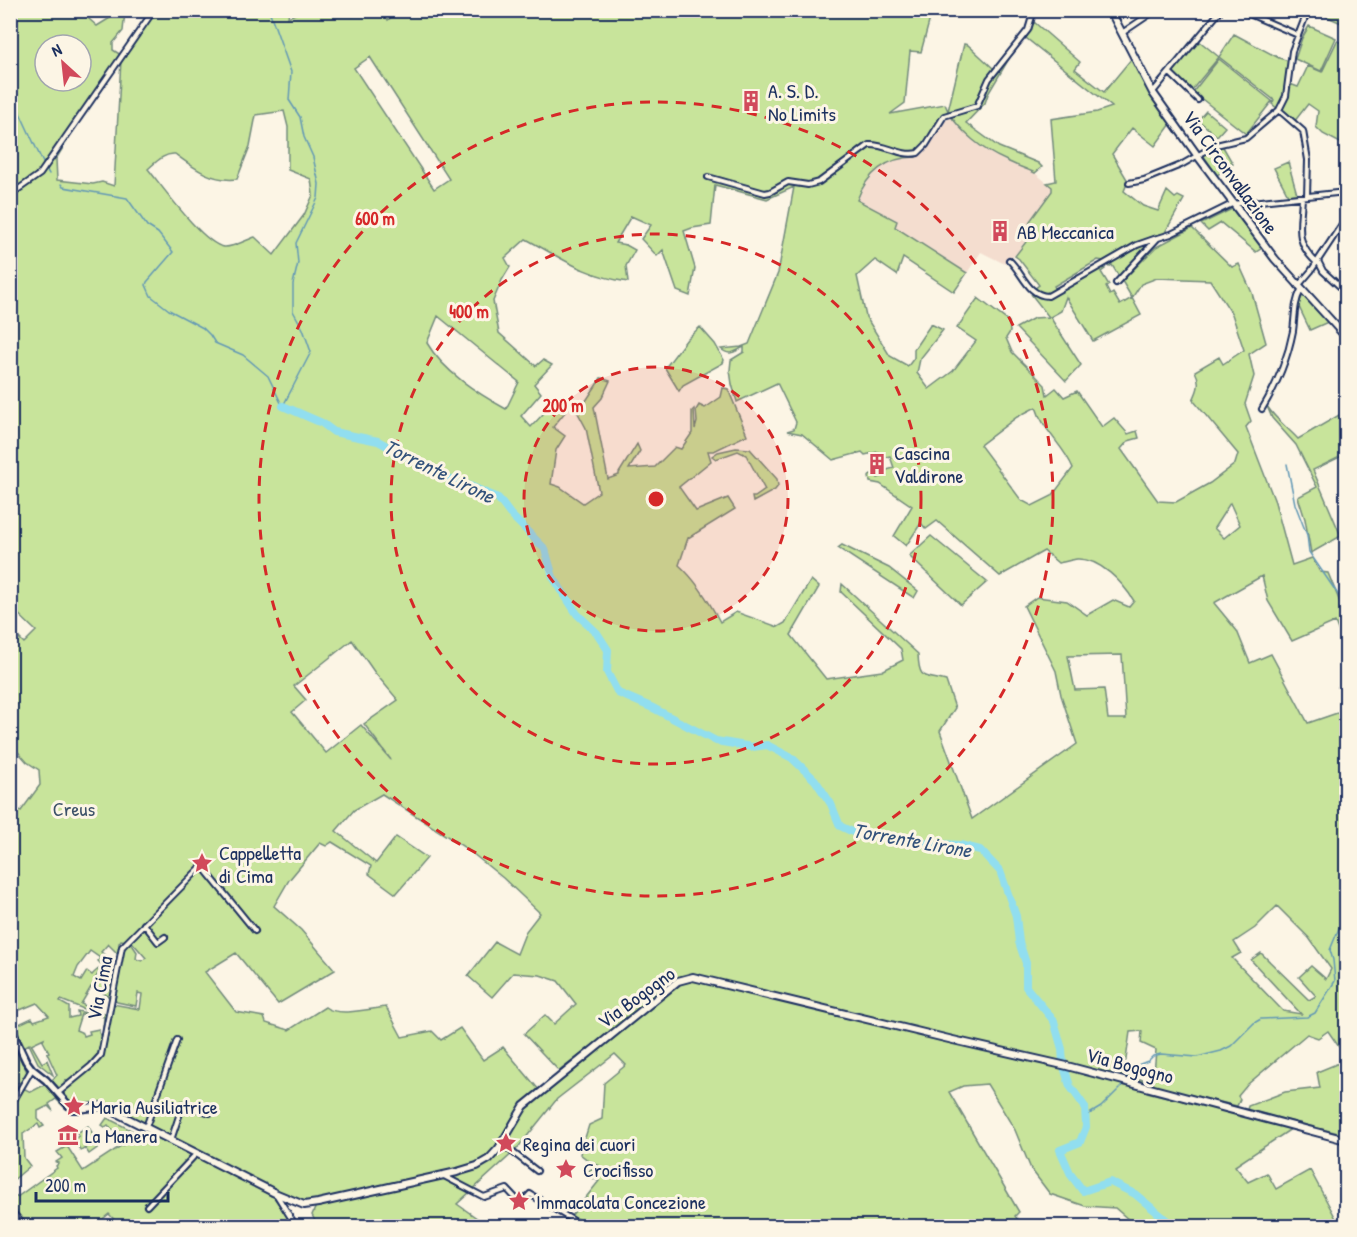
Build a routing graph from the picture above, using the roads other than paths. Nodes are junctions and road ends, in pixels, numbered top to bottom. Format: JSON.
{"nodes":[{"id":1,"x":154,"y":10,"type":"edge"},
{"id":2,"x":1034,"y":10,"type":"edge"},
{"id":3,"x":1110,"y":10,"type":"edge"},
{"id":4,"x":1156,"y":10,"type":"edge"},
{"id":5,"x":1221,"y":10,"type":"edge"},
{"id":6,"x":1240,"y":10,"type":"edge"},
{"id":7,"x":1308,"y":10,"type":"edge"},
{"id":8,"x":1122,"y":33,"type":"junction"},
{"id":9,"x":1298,"y":35,"type":"junction"},
{"id":10,"x":1170,"y":73,"type":"junction"},
{"id":11,"x":1153,"y":93,"type":"junction"},
{"id":12,"x":1198,"y":100,"type":"dead end"},
{"id":13,"x":1279,"y":110,"type":"junction"},
{"id":14,"x":1197,"y":155,"type":"junction"},
{"id":15,"x":708,"y":177,"type":"dead end"},
{"id":16,"x":1129,"y":183,"type":"dead end"},
{"id":17,"x":1347,"y":192,"type":"edge"},
{"id":18,"x":10,"y":195,"type":"edge"},
{"id":19,"x":1305,"y":196,"type":"junction"},
{"id":20,"x":1232,"y":204,"type":"junction"},
{"id":21,"x":1347,"y":218,"type":"edge"},
{"id":22,"x":1158,"y":238,"type":"junction"},
{"id":23,"x":1009,"y":260,"type":"dead end"},
{"id":24,"x":1317,"y":262,"type":"junction"},
{"id":25,"x":1116,"y":283,"type":"dead end"},
{"id":26,"x":1300,"y":288,"type":"junction"},
{"id":27,"x":1347,"y":292,"type":"edge"},
{"id":28,"x":1347,"y":337,"type":"edge"},
{"id":29,"x":1262,"y":409,"type":"dead end"},
{"id":30,"x":144,"y":924,"type":"junction"},
{"id":31,"x":255,"y":931,"type":"dead end"},
{"id":32,"x":165,"y":937,"type":"dead end"},
{"id":33,"x":10,"y":1017,"type":"edge"},
{"id":34,"x":177,"y":1040,"type":"dead end"},
{"id":35,"x":32,"y":1069,"type":"junction"},
{"id":36,"x":58,"y":1093,"type":"junction"},
{"id":37,"x":10,"y":1107,"type":"edge"},
{"id":38,"x":78,"y":1109,"type":"joint"},
{"id":39,"x":210,"y":1113,"type":"dead end"},
{"id":40,"x":146,"y":1127,"type":"junction"},
{"id":41,"x":171,"y":1140,"type":"junction"},
{"id":42,"x":1347,"y":1140,"type":"edge"},
{"id":43,"x":501,"y":1144,"type":"junction"},
{"id":44,"x":198,"y":1153,"type":"junction"},
{"id":45,"x":537,"y":1171,"type":"dead end"},
{"id":46,"x":442,"y":1175,"type":"junction"},
{"id":47,"x":275,"y":1192,"type":"junction"},
{"id":48,"x":147,"y":1206,"type":"dead end"},
{"id":49,"x":10,"y":1209,"type":"edge"},
{"id":50,"x":24,"y":1227,"type":"edge"},
{"id":51,"x":296,"y":1227,"type":"edge"},
{"id":52,"x":582,"y":1227,"type":"edge"}],
"edges":[{"from":1,"to":18,"type":"street"},
{"from":2,"to":15,"type":"street"},
{"from":3,"to":8,"type":"main road","name":"Via Circonvallazione"},
{"from":4,"to":8,"type":"street"},
{"from":5,"to":10,"type":"street"},
{"from":6,"to":9,"type":"street"},
{"from":7,"to":9,"type":"street"},
{"from":8,"to":11,"type":"main road","name":"Via Circonvallazione"},
{"from":9,"to":13,"type":"street"},
{"from":10,"to":11,"type":"street"},
{"from":10,"to":12,"type":"street"},
{"from":11,"to":14,"type":"main road","name":"Via Circonvallazione"},
{"from":13,"to":14,"type":"street"},
{"from":13,"to":19,"type":"street"},
{"from":14,"to":16,"type":"street"},
{"from":14,"to":20,"type":"main road","name":"Via Circonvallazione"},
{"from":17,"to":19,"type":"street"},
{"from":19,"to":20,"type":"street"},
{"from":19,"to":24,"type":"street"},
{"from":20,"to":22,"type":"street"},
{"from":20,"to":26,"type":"main road","name":"Via Circonvallazione"},
{"from":21,"to":24,"type":"street"},
{"from":22,"to":23,"type":"street"},
{"from":22,"to":25,"type":"street"},
{"from":24,"to":26,"type":"street"},
{"from":24,"to":27,"type":"street"},
{"from":26,"to":28,"type":"main road","name":"Via Circonvallazione"},
{"from":26,"to":29,"type":"street"},
{"from":30,"to":31,"type":"street","name":"Via Cima"},
{"from":30,"to":32,"type":"street"},
{"from":30,"to":36,"type":"street","name":"Via Cima"},
{"from":33,"to":35,"type":"street"},
{"from":34,"to":40,"type":"street"},
{"from":35,"to":36,"type":"street"},
{"from":35,"to":37,"type":"street"},
{"from":36,"to":38,"type":"street"},
{"from":38,"to":40,"type":"main road","name":"Via Bogogno"},
{"from":39,"to":41,"type":"street"},
{"from":40,"to":41,"type":"main road","name":"Via Bogogno"},
{"from":41,"to":44,"type":"main road","name":"Via Bogogno"},
{"from":42,"to":43,"type":"main road","name":"Via Bogogno"},
{"from":43,"to":45,"type":"street"},
{"from":43,"to":46,"type":"main road","name":"Via Bogogno"},
{"from":44,"to":47,"type":"main road","name":"Via Bogogno"},
{"from":44,"to":48,"type":"street"},
{"from":46,"to":47,"type":"main road","name":"Via Bogogno"},
{"from":46,"to":52,"type":"street"},
{"from":47,"to":51,"type":"street"},
{"from":49,"to":50,"type":"street"}]}
